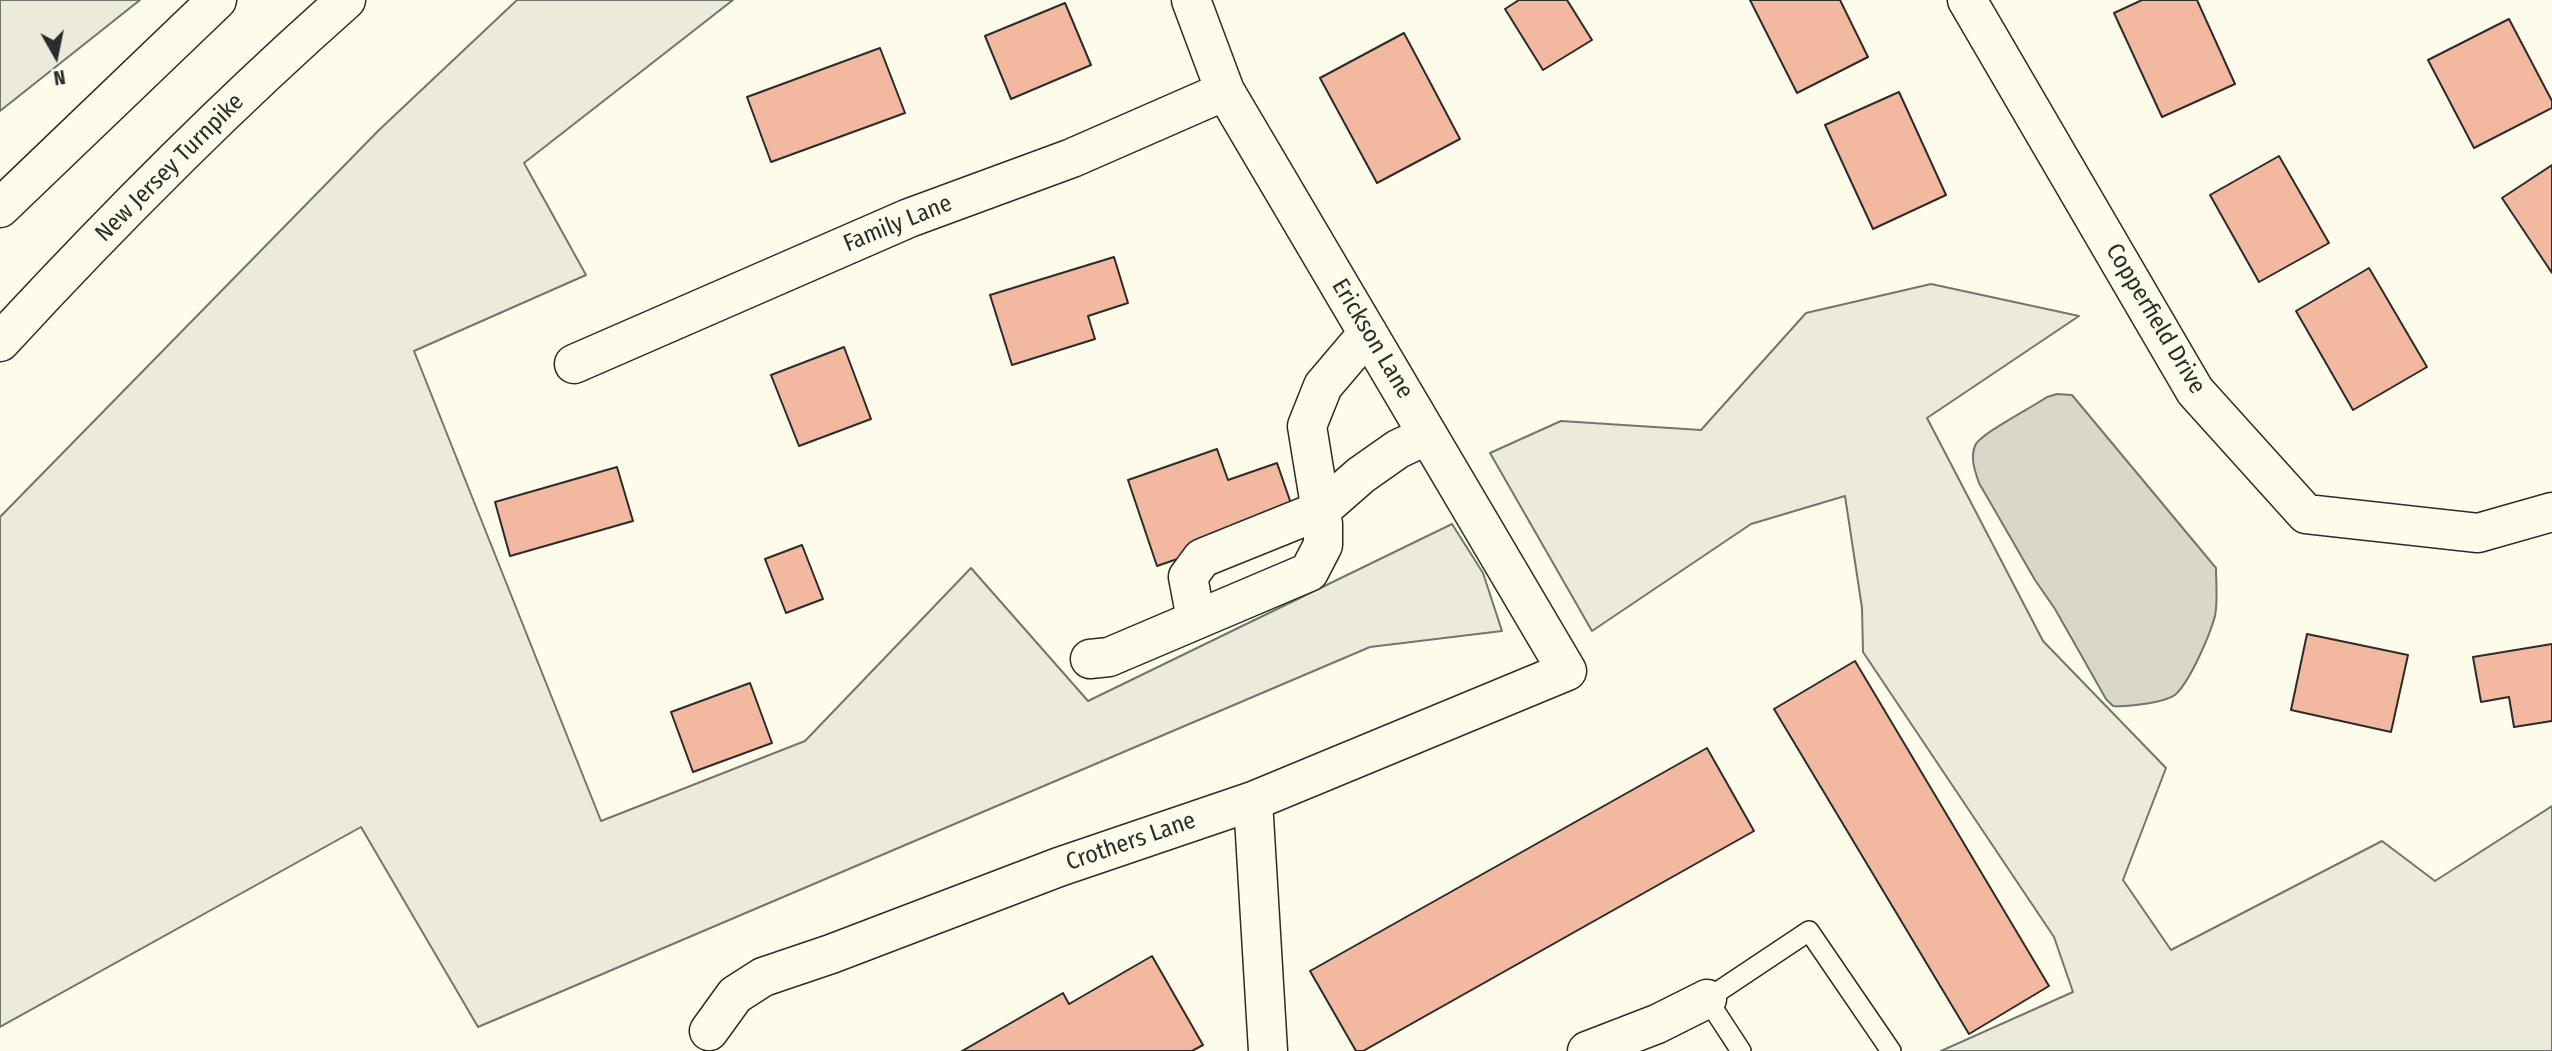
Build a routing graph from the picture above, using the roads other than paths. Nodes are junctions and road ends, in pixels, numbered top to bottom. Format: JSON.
{"nodes":[{"id":1,"x":217,"y":0,"type":"edge"},
{"id":2,"x":346,"y":0,"type":"edge"},
{"id":3,"x":1191,"y":0,"type":"edge"},
{"id":4,"x":1966,"y":0,"type":"edge"},
{"id":5,"x":1226,"y":91,"type":"junction"},
{"id":6,"x":0,"y":208,"type":"edge"},
{"id":7,"x":1368,"y":333,"type":"junction"},
{"id":8,"x":0,"y":342,"type":"edge"},
{"id":9,"x":574,"y":364,"type":"dead end"},
{"id":10,"x":1428,"y":435,"type":"junction"},
{"id":11,"x":1321,"y":510,"type":"junction"},
{"id":12,"x":2552,"y":512,"type":"edge"},
{"id":13,"x":1196,"y":619,"type":"junction"},
{"id":14,"x":1090,"y":659,"type":"dead end"},
{"id":15,"x":1567,"y":671,"type":"joint"},
{"id":16,"x":1252,"y":801,"type":"junction"},
{"id":17,"x":1707,"y":999,"type":"junction"},
{"id":18,"x":709,"y":1031,"type":"dead end"},
{"id":19,"x":1268,"y":1051,"type":"edge"},
{"id":20,"x":1587,"y":1051,"type":"edge"},
{"id":21,"x":1741,"y":1051,"type":"edge"},
{"id":22,"x":1891,"y":1051,"type":"edge"}],
"edges":[{"from":1,"to":6,"type":"main road"},
{"from":2,"to":8,"type":"main road","name":"New Jersey Turnpike"},
{"from":3,"to":5,"type":"main road","name":"Erickson Lane"},
{"from":4,"to":12,"type":"main road","name":"Copperfield Drive"},
{"from":5,"to":7,"type":"main road","name":"Erickson Lane"},
{"from":5,"to":9,"type":"main road","name":"Family Lane"},
{"from":7,"to":10,"type":"main road","name":"Erickson Lane"},
{"from":7,"to":11,"type":"main road"},
{"from":10,"to":11,"type":"main road"},
{"from":10,"to":15,"type":"main road","name":"Erickson Lane"},
{"from":11,"to":13,"type":"main road"},
{"from":11,"to":13,"type":"main road"},
{"from":13,"to":14,"type":"main road"},
{"from":15,"to":16,"type":"main road","name":"Crothers Lane"},
{"from":16,"to":18,"type":"main road","name":"Crothers Lane"},
{"from":16,"to":19,"type":"main road"},
{"from":17,"to":20,"type":"main road"},
{"from":17,"to":21,"type":"lane"},
{"from":17,"to":22,"type":"lane"}]}
